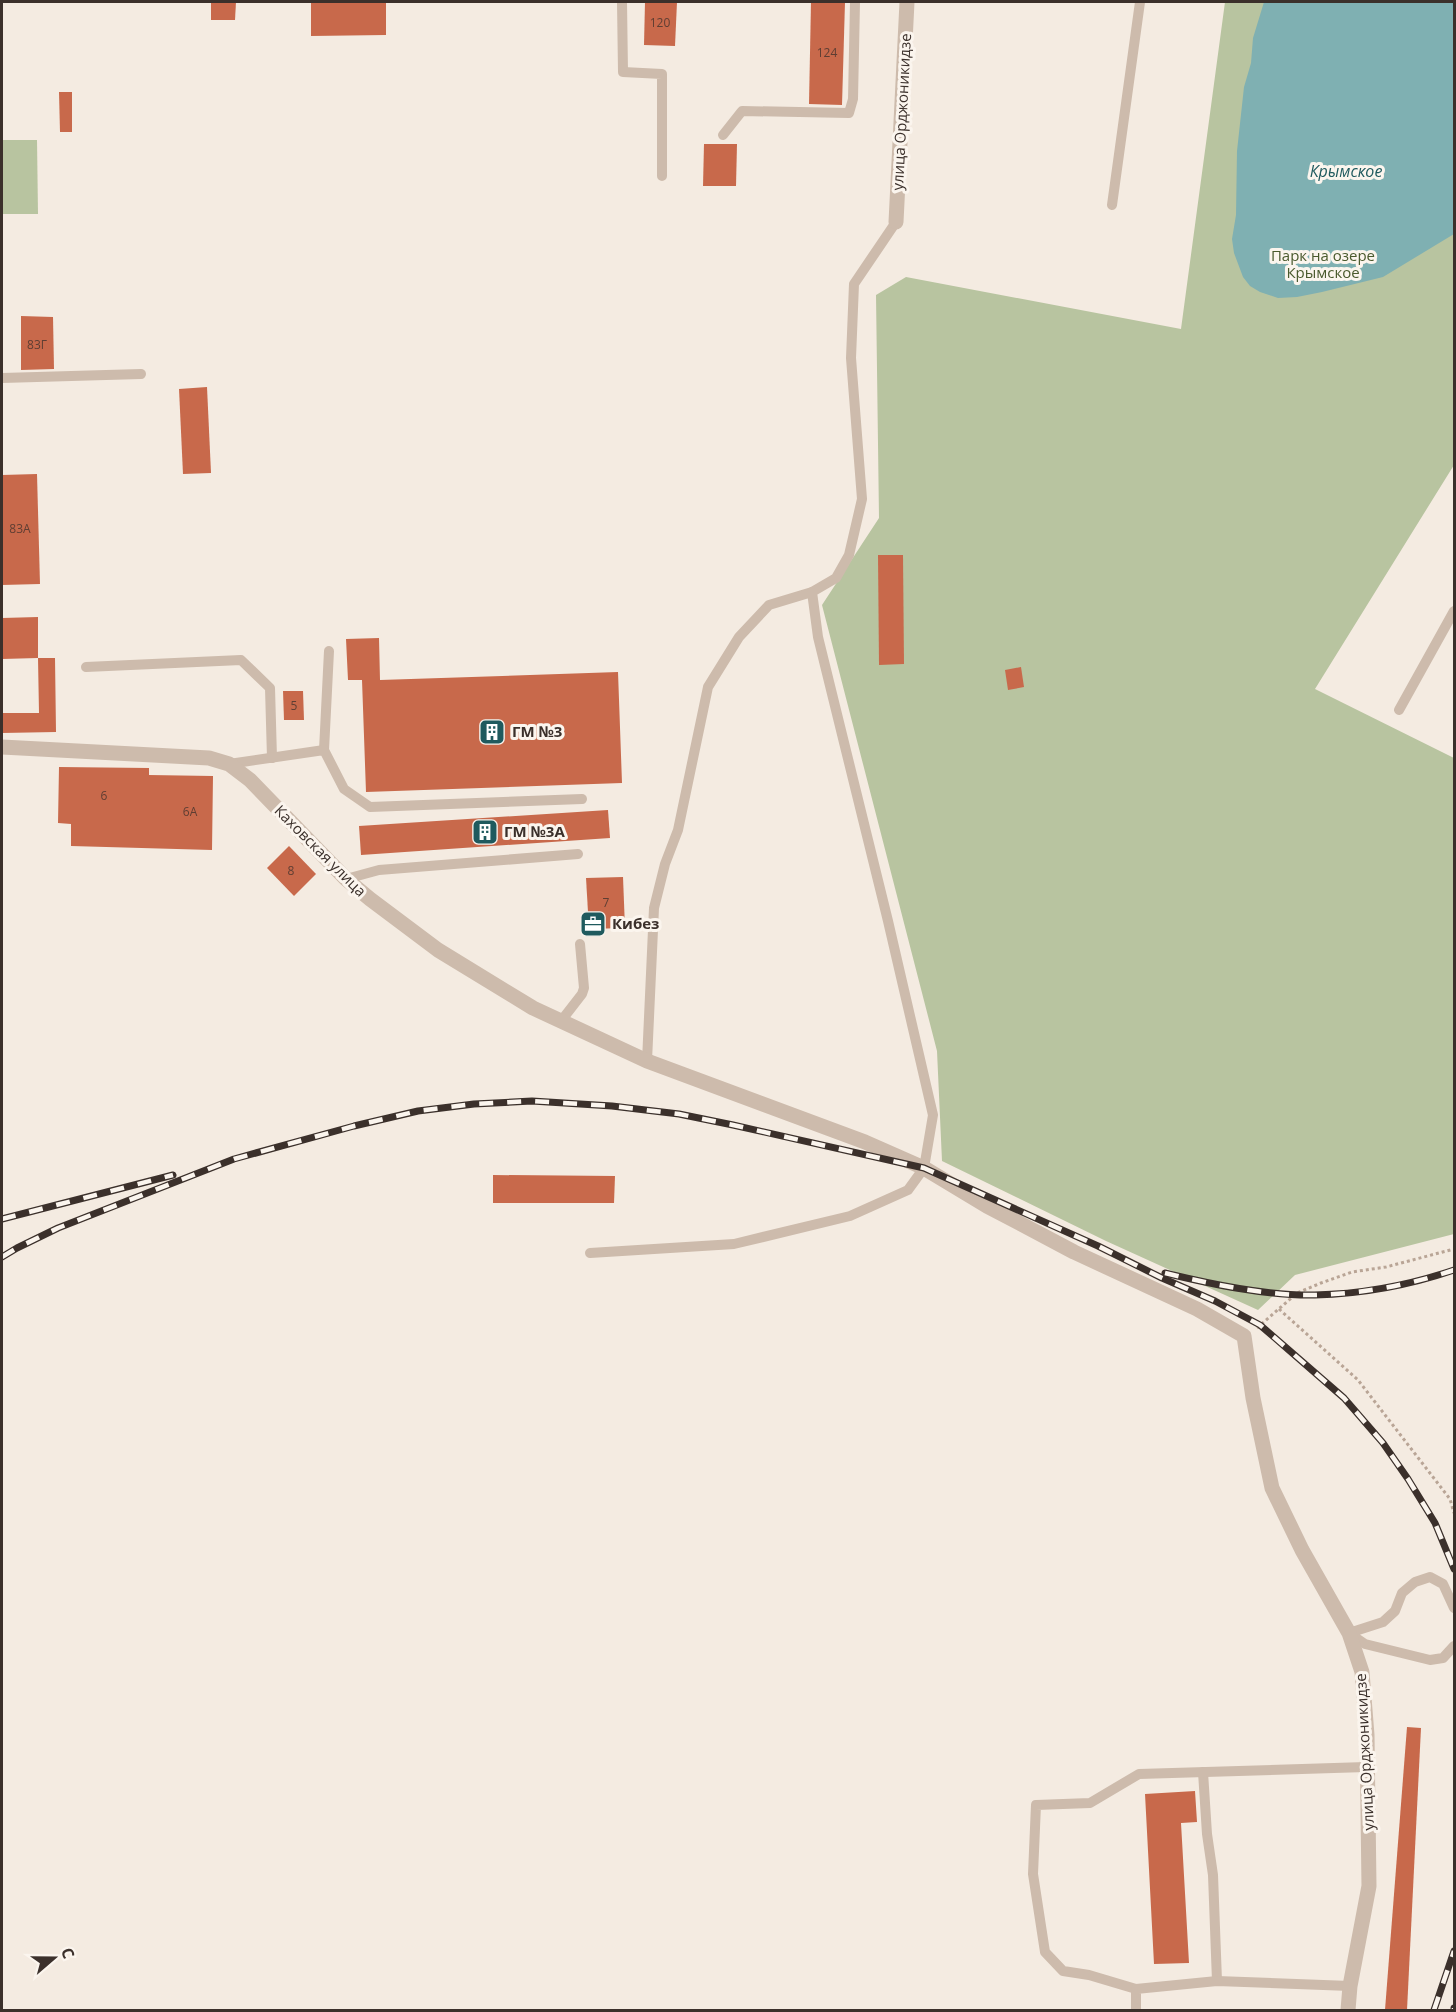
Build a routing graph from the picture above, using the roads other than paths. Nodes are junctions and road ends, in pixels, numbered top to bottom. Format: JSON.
{"nodes":[{"id":1,"x":622,"y":2,"type":"edge"},
{"id":2,"x":855,"y":2,"type":"edge"},
{"id":3,"x":907,"y":2,"type":"edge"},
{"id":4,"x":1140,"y":2,"type":"edge"},
{"id":5,"x":723,"y":135,"type":"dead end"},
{"id":6,"x":662,"y":176,"type":"dead end"},
{"id":7,"x":1112,"y":206,"type":"dead end"},
{"id":8,"x":896,"y":222,"type":"joint"},
{"id":9,"x":141,"y":374,"type":"dead end"},
{"id":10,"x":2,"y":378,"type":"edge"},
{"id":11,"x":812,"y":592,"type":"junction"},
{"id":12,"x":1455,"y":611,"type":"edge"},
{"id":13,"x":329,"y":651,"type":"dead end"},
{"id":14,"x":86,"y":667,"type":"dead end"},
{"id":15,"x":1399,"y":710,"type":"dead end"},
{"id":16,"x":2,"y":747,"type":"edge"},
{"id":17,"x":324,"y":750,"type":"junction"},
{"id":18,"x":272,"y":758,"type":"junction"},
{"id":19,"x":229,"y":764,"type":"junction"},
{"id":20,"x":582,"y":799,"type":"dead end"},
{"id":21,"x":578,"y":854,"type":"dead end"},
{"id":22,"x":346,"y":879,"type":"junction"},
{"id":23,"x":580,"y":944,"type":"dead end"},
{"id":24,"x":561,"y":1021,"type":"junction"},
{"id":25,"x":647,"y":1060,"type":"junction"},
{"id":26,"x":924,"y":1168,"type":"junction"},
{"id":27,"x":590,"y":1253,"type":"dead end"},
{"id":28,"x":1244,"y":1336,"type":"joint"},
{"id":29,"x":1455,"y":1608,"type":"edge"},
{"id":30,"x":1349,"y":1632,"type":"junction"},
{"id":31,"x":1455,"y":1646,"type":"edge"},
{"id":32,"x":1366,"y":1767,"type":"junction"},
{"id":33,"x":1203,"y":1772,"type":"junction"},
{"id":34,"x":1217,"y":1981,"type":"junction"},
{"id":35,"x":1350,"y":1986,"type":"junction"},
{"id":36,"x":1136,"y":1989,"type":"junction"},
{"id":37,"x":1136,"y":2010,"type":"edge"},
{"id":38,"x":1348,"y":2010,"type":"edge"}],
"edges":[{"from":1,"to":6,"type":"lane"},
{"from":2,"to":5,"type":"lane"},
{"from":3,"to":8,"type":"street","name":"улица Орджоникидзе"},
{"from":4,"to":7,"type":"lane"},
{"from":8,"to":11,"type":"lane"},
{"from":9,"to":10,"type":"lane"},
{"from":11,"to":25,"type":"lane"},
{"from":11,"to":26,"type":"lane"},
{"from":12,"to":15,"type":"lane"},
{"from":13,"to":17,"type":"lane"},
{"from":14,"to":18,"type":"lane"},
{"from":16,"to":19,"type":"street","name":"Каховская улица"},
{"from":17,"to":18,"type":"lane"},
{"from":17,"to":20,"type":"lane"},
{"from":18,"to":19,"type":"lane"},
{"from":19,"to":22,"type":"street","name":"Каховская улица"},
{"from":21,"to":22,"type":"lane"},
{"from":22,"to":24,"type":"street","name":"Каховская улица"},
{"from":23,"to":24,"type":"lane"},
{"from":24,"to":25,"type":"street","name":"Каховская улица"},
{"from":25,"to":26,"type":"street","name":"Каховская улица"},
{"from":26,"to":27,"type":"lane"},
{"from":26,"to":28,"type":"street","name":"Каховская улица"},
{"from":28,"to":30,"type":"street","name":"улица Орджоникидзе"},
{"from":29,"to":30,"type":"lane"},
{"from":30,"to":31,"type":"lane"},
{"from":30,"to":32,"type":"street","name":"улица Орджоникидзе"},
{"from":32,"to":33,"type":"lane"},
{"from":32,"to":35,"type":"street","name":"улица Орджоникидзе"},
{"from":33,"to":34,"type":"lane"},
{"from":33,"to":36,"type":"lane"},
{"from":34,"to":35,"type":"lane"},
{"from":34,"to":36,"type":"lane"},
{"from":35,"to":38,"type":"street","name":"улица Орджоникидзе"},
{"from":36,"to":37,"type":"lane"}]}
